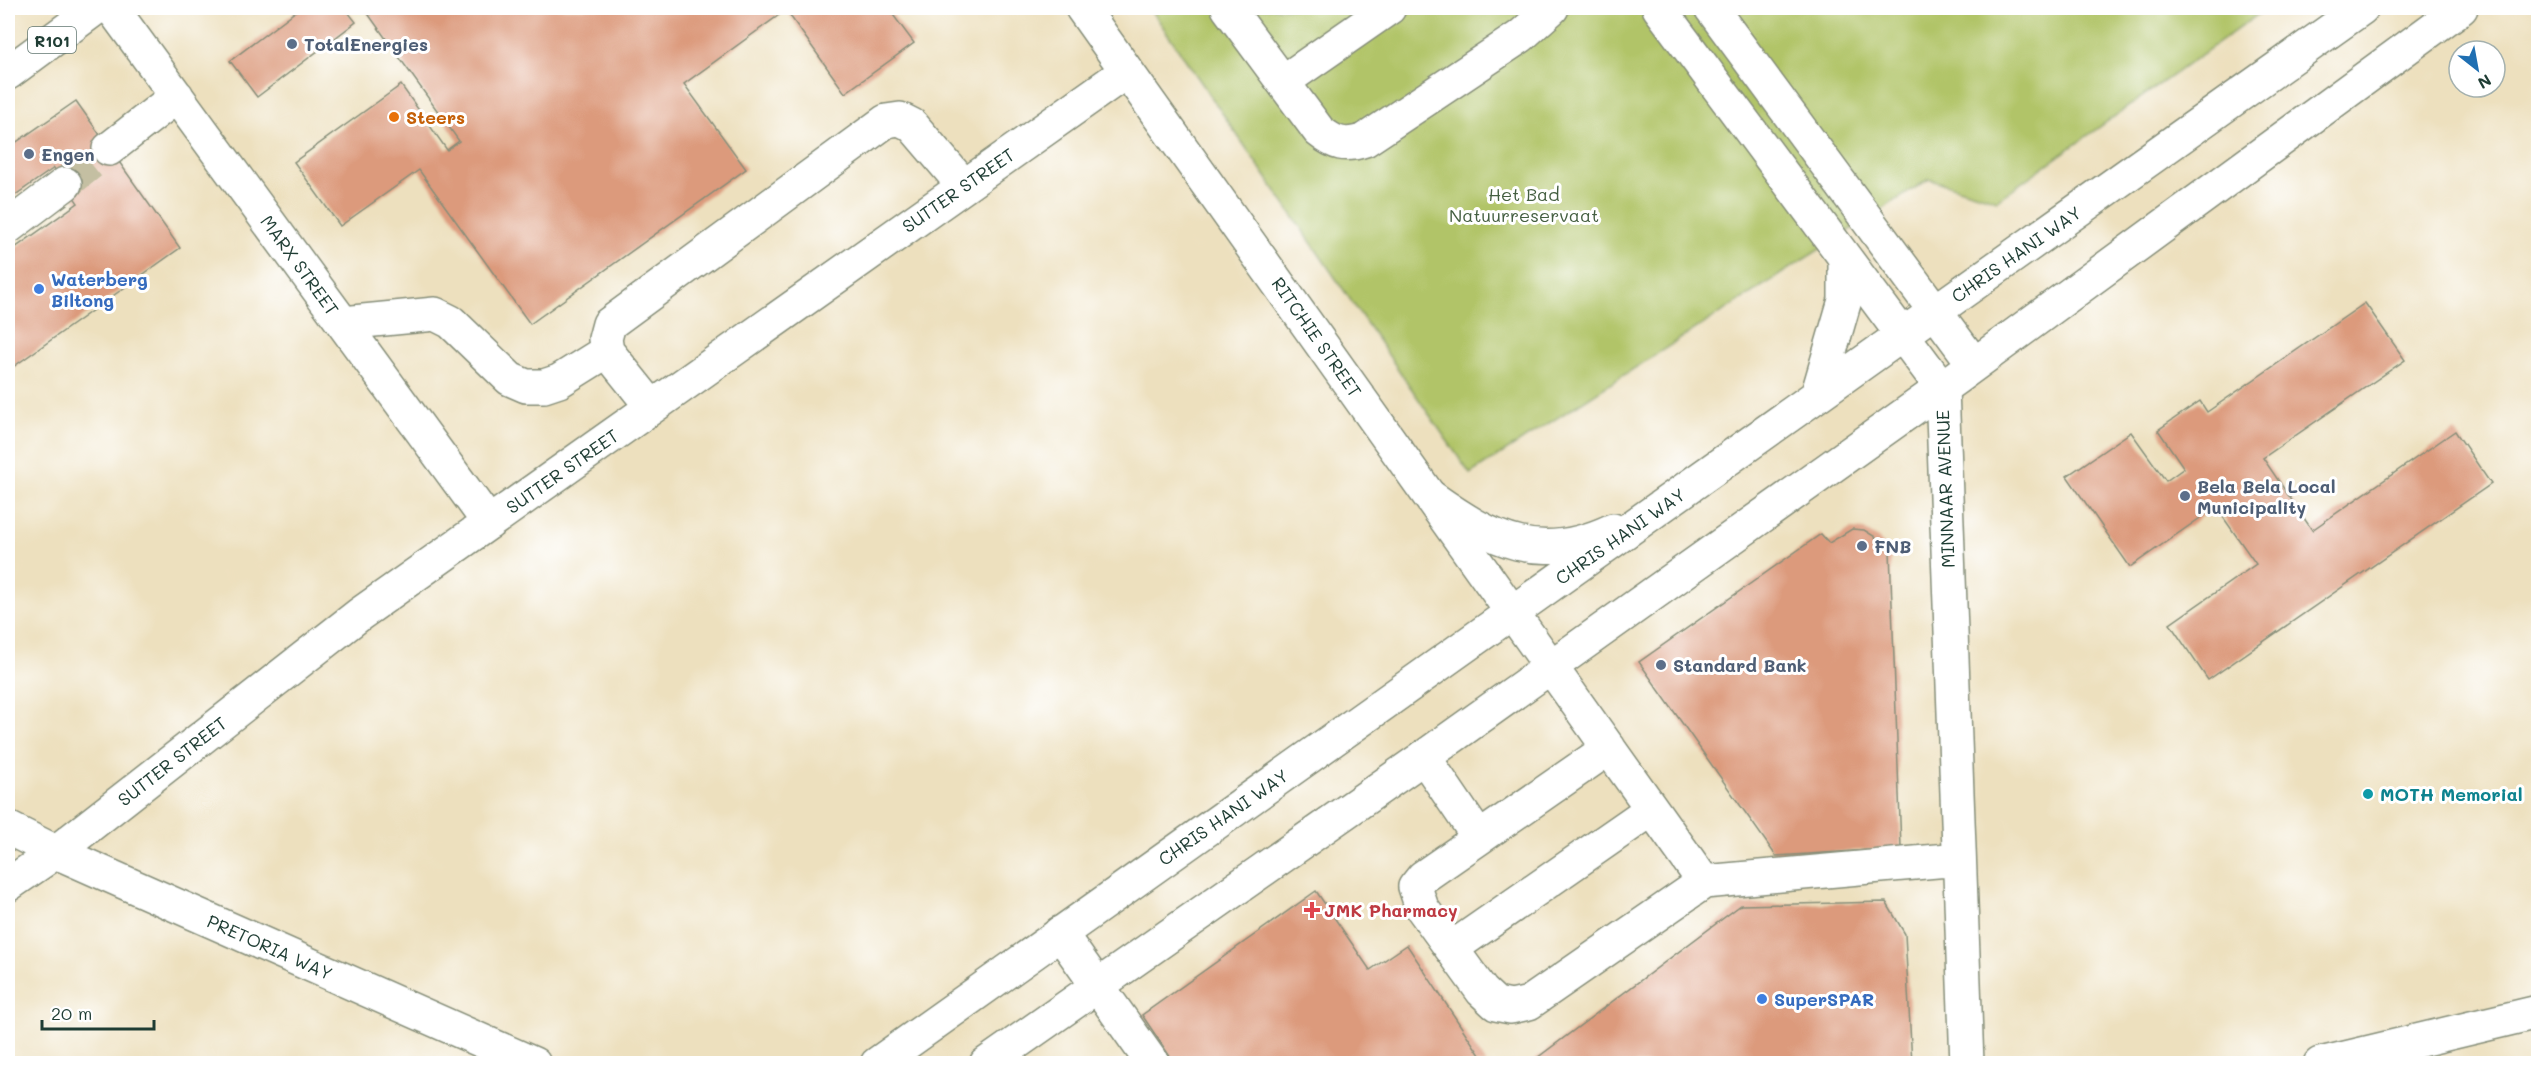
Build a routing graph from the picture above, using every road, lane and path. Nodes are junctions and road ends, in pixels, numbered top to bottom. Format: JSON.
{"nodes":[{"id":1,"x":96,"y":8,"type":"edge"},
{"id":2,"x":112,"y":8,"type":"edge"},
{"id":3,"x":1082,"y":8,"type":"edge"},
{"id":4,"x":1389,"y":8,"type":"edge"},
{"id":5,"x":1552,"y":8,"type":"edge"},
{"id":6,"x":1659,"y":8,"type":"edge"},
{"id":7,"x":1711,"y":8,"type":"edge"},
{"id":8,"x":2362,"y":8,"type":"edge"},
{"id":9,"x":2461,"y":8,"type":"edge"},
{"id":10,"x":1231,"y":9,"type":"edge"},
{"id":11,"x":1127,"y":71,"type":"junction"},
{"id":12,"x":8,"y":73,"type":"edge"},
{"id":13,"x":1284,"y":81,"type":"junction"},
{"id":14,"x":177,"y":96,"type":"junction"},
{"id":15,"x":109,"y":149,"type":"tunnel mouth"},
{"id":16,"x":65,"y":184,"type":"tunnel mouth"},
{"id":17,"x":964,"y":186,"type":"junction"},
{"id":18,"x":8,"y":227,"type":"edge"},
{"id":19,"x":1845,"y":260,"type":"junction"},
{"id":20,"x":1935,"y":312,"type":"junction"},
{"id":21,"x":343,"y":323,"type":"junction"},
{"id":22,"x":1902,"y":336,"type":"junction"},
{"id":23,"x":607,"y":351,"type":"junction"},
{"id":24,"x":1974,"y":364,"type":"junction"},
{"id":25,"x":1942,"y":388,"type":"junction"},
{"id":26,"x":1818,"y":393,"type":"junction"},
{"id":27,"x":652,"y":407,"type":"junction"},
{"id":28,"x":1431,"y":497,"type":"junction"},
{"id":29,"x":1661,"y":507,"type":"junction"},
{"id":30,"x":489,"y":523,"type":"junction"},
{"id":31,"x":1513,"y":612,"type":"junction"},
{"id":32,"x":1552,"y":667,"type":"junction"},
{"id":33,"x":1609,"y":748,"type":"junction"},
{"id":34,"x":1424,"y":758,"type":"junction"},
{"id":35,"x":1652,"y":809,"type":"junction"},
{"id":36,"x":8,"y":828,"type":"edge"},
{"id":37,"x":1479,"y":838,"type":"junction"},
{"id":38,"x":56,"y":852,"type":"junction"},
{"id":39,"x":1959,"y":859,"type":"junction"},
{"id":40,"x":1704,"y":882,"type":"junction"},
{"id":41,"x":8,"y":885,"type":"edge"},
{"id":42,"x":1060,"y":933,"type":"junction"},
{"id":43,"x":1452,"y":948,"type":"junction"},
{"id":44,"x":1097,"y":986,"type":"junction"},
{"id":45,"x":2538,"y":1012,"type":"edge"},
{"id":46,"x":534,"y":1064,"type":"edge"},
{"id":47,"x":877,"y":1064,"type":"edge"},
{"id":48,"x":986,"y":1064,"type":"edge"},
{"id":49,"x":1153,"y":1064,"type":"edge"},
{"id":50,"x":1966,"y":1064,"type":"edge"},
{"id":51,"x":2320,"y":1064,"type":"edge"}],
"edges":[{"from":1,"to":12,"type":"street","number":"R101"},
{"from":2,"to":14,"type":"street","name":"MARX STREET"},
{"from":3,"to":11,"type":"street","name":"RITCHIE STREET"},
{"from":4,"to":13,"type":"street"},
{"from":5,"to":13,"type":"street"},
{"from":6,"to":19,"type":"street","name":"MINNAAR AVENUE"},
{"from":7,"to":20,"type":"street"},
{"from":8,"to":20,"type":"street","name":"CHRIS HANI WAY"},
{"from":9,"to":24,"type":"street"},
{"from":10,"to":13,"type":"street"},
{"from":11,"to":17,"type":"street","name":"SUTTER STREET"},
{"from":11,"to":28,"type":"street","name":"RITCHIE STREET"},
{"from":14,"to":15,"type":"street"},
{"from":14,"to":21,"type":"street","name":"MARX STREET"},
{"from":16,"to":18,"type":"street"},
{"from":17,"to":23,"type":"street"},
{"from":17,"to":27,"type":"street","name":"SUTTER STREET"},
{"from":19,"to":22,"type":"street","name":"MINNAAR AVENUE"},
{"from":19,"to":26,"type":"street"},
{"from":20,"to":22,"type":"street","name":"CHRIS HANI WAY"},
{"from":20,"to":24,"type":"street"},
{"from":21,"to":23,"type":"street"},
{"from":21,"to":30,"type":"street","name":"MARX STREET"},
{"from":22,"to":25,"type":"street","name":"MINNAAR AVENUE"},
{"from":22,"to":26,"type":"street","name":"CHRIS HANI WAY"},
{"from":23,"to":27,"type":"street"},
{"from":24,"to":25,"type":"street"},
{"from":25,"to":32,"type":"street"},
{"from":25,"to":39,"type":"street","name":"MINNAAR AVENUE"},
{"from":26,"to":29,"type":"street","name":"CHRIS HANI WAY"},
{"from":27,"to":30,"type":"street","name":"SUTTER STREET"},
{"from":28,"to":29,"type":"street"},
{"from":28,"to":31,"type":"street","name":"RITCHIE STREET"},
{"from":29,"to":31,"type":"street","name":"CHRIS HANI WAY"},
{"from":30,"to":38,"type":"street","name":"SUTTER STREET"},
{"from":31,"to":32,"type":"street","name":"RITCHIE STREET"},
{"from":31,"to":42,"type":"street","name":"CHRIS HANI WAY"},
{"from":32,"to":33,"type":"street","name":"RITCHIE STREET"},
{"from":32,"to":34,"type":"street"},
{"from":33,"to":35,"type":"street","name":"RITCHIE STREET"},
{"from":33,"to":37,"type":"street"},
{"from":34,"to":37,"type":"street"},
{"from":34,"to":44,"type":"street"},
{"from":35,"to":40,"type":"street","name":"RITCHIE STREET"},
{"from":35,"to":43,"type":"street"},
{"from":36,"to":38,"type":"street","name":"PRETORIA WAY"},
{"from":37,"to":43,"type":"street"},
{"from":38,"to":41,"type":"street","name":"SUTTER STREET"},
{"from":38,"to":46,"type":"street","name":"PRETORIA WAY"},
{"from":39,"to":40,"type":"street"},
{"from":39,"to":50,"type":"street","name":"MINNAAR AVENUE"},
{"from":40,"to":43,"type":"street"},
{"from":42,"to":44,"type":"street"},
{"from":42,"to":47,"type":"street","name":"CHRIS HANI WAY"},
{"from":44,"to":48,"type":"street"},
{"from":44,"to":49,"type":"street"},
{"from":45,"to":51,"type":"street"}]}
